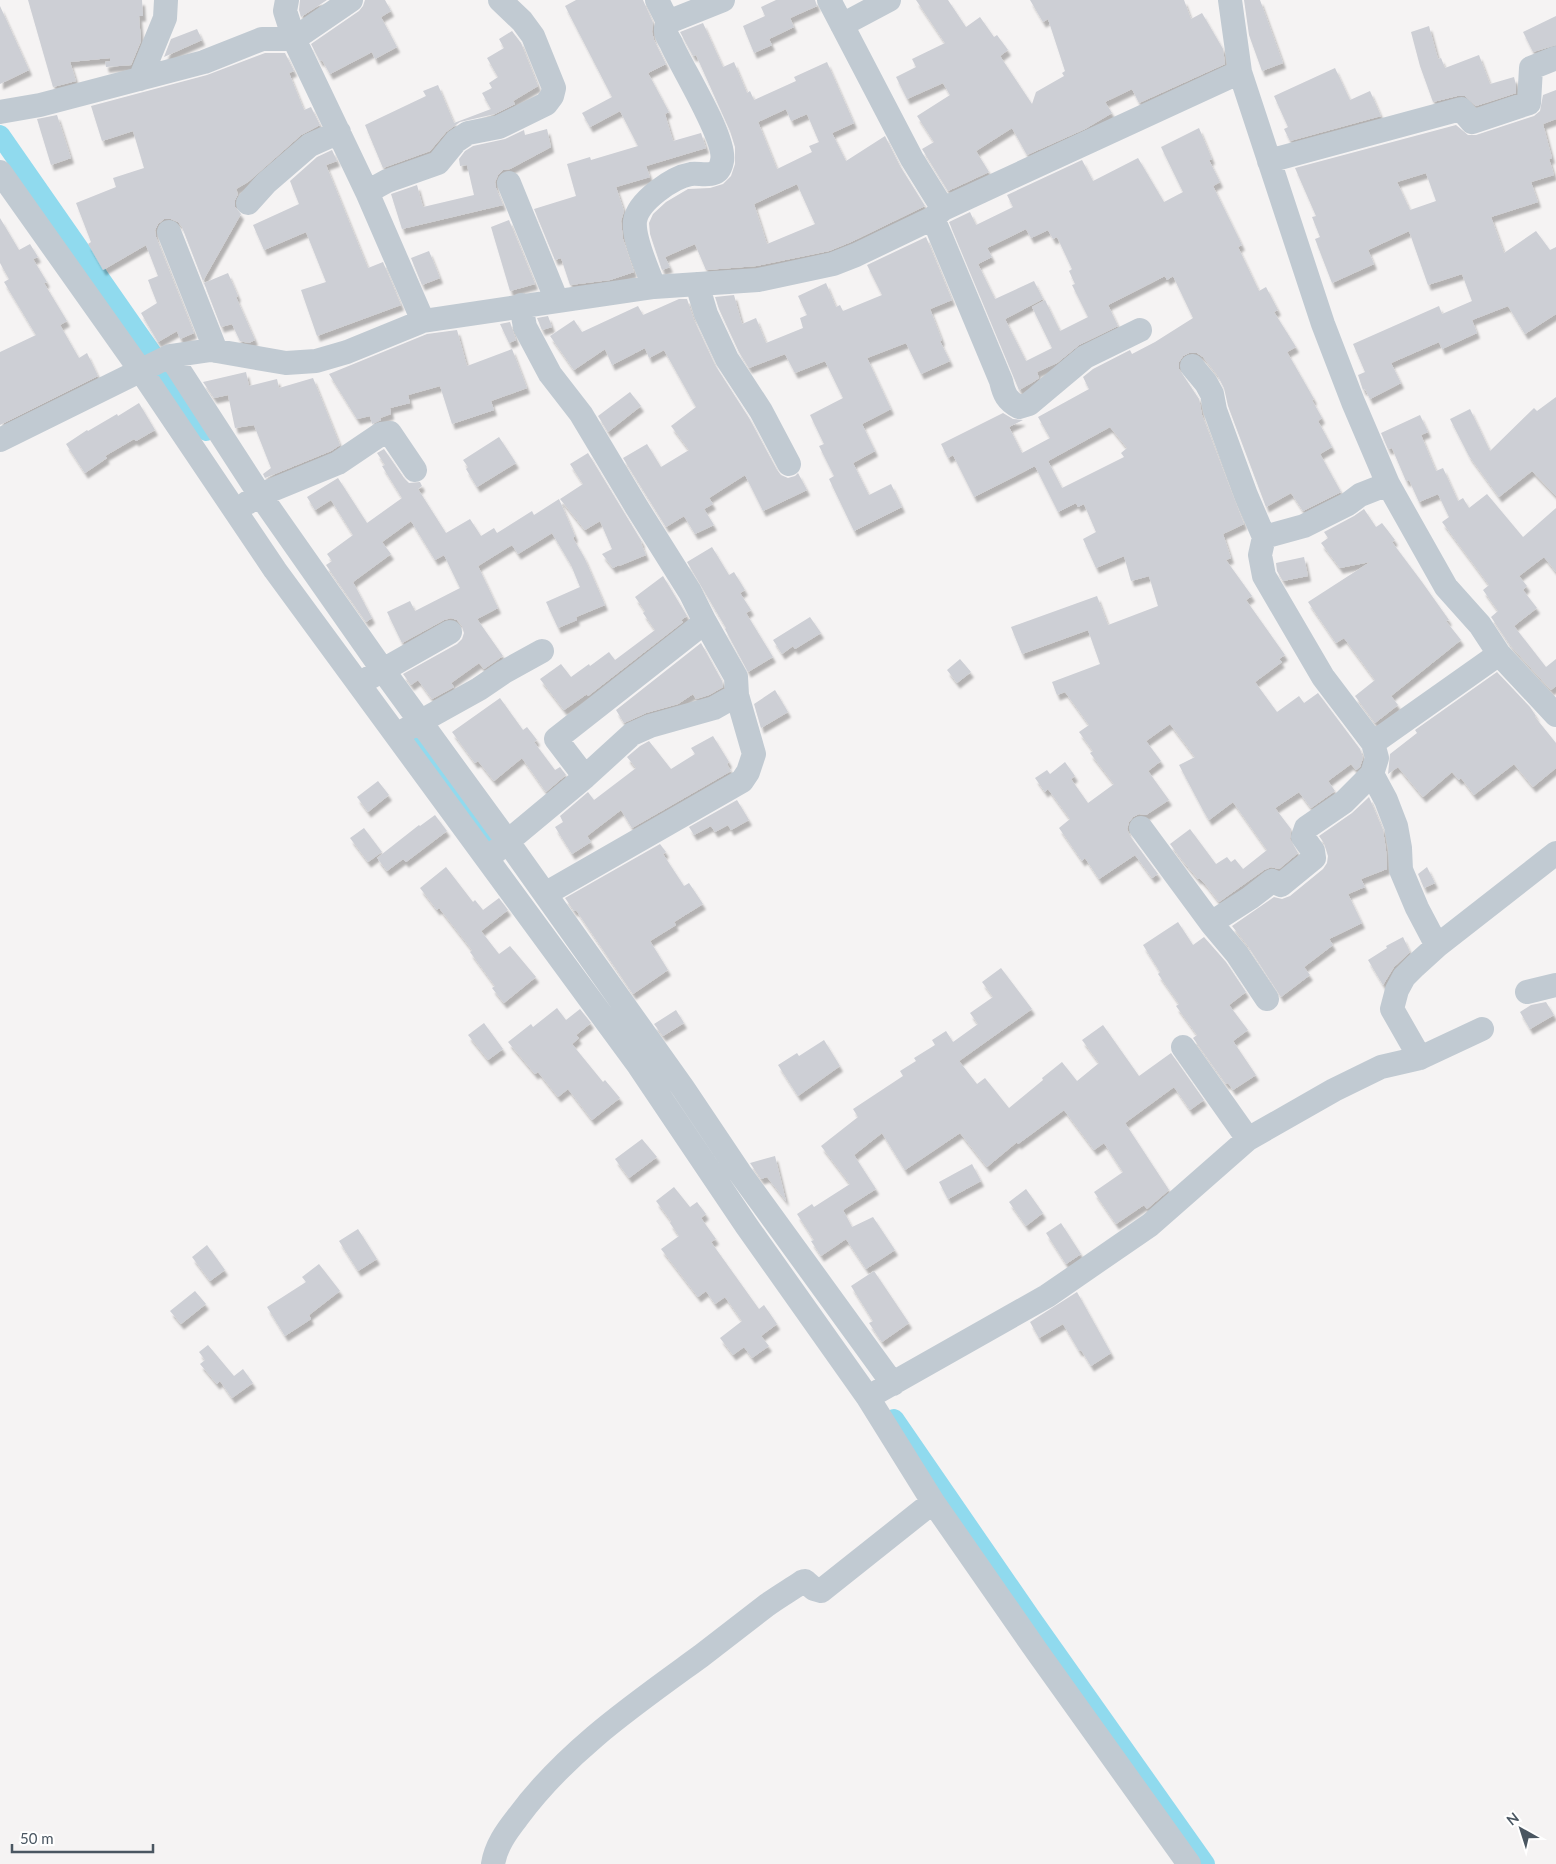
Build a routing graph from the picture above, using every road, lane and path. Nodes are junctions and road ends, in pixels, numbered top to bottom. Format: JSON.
{"nodes":[{"id":1,"x":166,"y":0,"type":"edge"},
{"id":2,"x":287,"y":0,"type":"edge"},
{"id":3,"x":351,"y":0,"type":"edge"},
{"id":4,"x":500,"y":0,"type":"edge"},
{"id":5,"x":657,"y":0,"type":"edge"},
{"id":6,"x":723,"y":0,"type":"edge"},
{"id":7,"x":829,"y":0,"type":"edge"},
{"id":8,"x":889,"y":0,"type":"edge"},
{"id":9,"x":1230,"y":0,"type":"edge"},
{"id":10,"x":668,"y":22,"type":"junction"},
{"id":11,"x":842,"y":25,"type":"junction"},
{"id":12,"x":294,"y":39,"type":"junction"},
{"id":13,"x":1556,"y":58,"type":"edge"},
{"id":14,"x":1240,"y":72,"type":"junction"},
{"id":15,"x":140,"y":79,"type":"junction"},
{"id":16,"x":0,"y":112,"type":"edge"},
{"id":17,"x":339,"y":132,"type":"junction"},
{"id":18,"x":1269,"y":161,"type":"junction"},
{"id":19,"x":0,"y":172,"type":"edge"},
{"id":20,"x":510,"y":183,"type":"dead end"},
{"id":21,"x":366,"y":192,"type":"junction"},
{"id":22,"x":248,"y":203,"type":"dead end"},
{"id":23,"x":938,"y":213,"type":"junction"},
{"id":24,"x":169,"y":232,"type":"dead end"},
{"id":25,"x":697,"y":284,"type":"junction"},
{"id":26,"x":654,"y":287,"type":"junction"},
{"id":27,"x":557,"y":301,"type":"junction"},
{"id":28,"x":520,"y":306,"type":"junction"},
{"id":29,"x":423,"y":321,"type":"junction"},
{"id":30,"x":1140,"y":330,"type":"dead end"},
{"id":31,"x":216,"y":351,"type":"junction"},
{"id":32,"x":157,"y":363,"type":"junction"},
{"id":33,"x":1192,"y":366,"type":"dead end"},
{"id":34,"x":0,"y":440,"type":"edge"},
{"id":35,"x":789,"y":464,"type":"dead end"},
{"id":36,"x":414,"y":470,"type":"dead end"},
{"id":37,"x":1388,"y":484,"type":"junction"},
{"id":38,"x":249,"y":502,"type":"junction"},
{"id":39,"x":1264,"y":537,"type":"junction"},
{"id":40,"x":705,"y":622,"type":"junction"},
{"id":41,"x":450,"y":632,"type":"dead end"},
{"id":42,"x":542,"y":651,"type":"dead end"},
{"id":43,"x":1498,"y":654,"type":"junction"},
{"id":44,"x":371,"y":676,"type":"junction"},
{"id":45,"x":737,"y":695,"type":"junction"},
{"id":46,"x":1556,"y":715,"type":"edge"},
{"id":47,"x":408,"y":728,"type":"junction"},
{"id":48,"x":1373,"y":743,"type":"junction"},
{"id":49,"x":1372,"y":774,"type":"junction"},
{"id":50,"x":585,"y":776,"type":"junction"},
{"id":51,"x":1141,"y":828,"type":"dead end"},
{"id":52,"x":497,"y":850,"type":"junction"},
{"id":53,"x":1556,"y":853,"type":"edge"},
{"id":54,"x":544,"y":894,"type":"junction"},
{"id":55,"x":1212,"y":923,"type":"junction"},
{"id":56,"x":1437,"y":946,"type":"junction"},
{"id":57,"x":1556,"y":985,"type":"edge"},
{"id":58,"x":1527,"y":992,"type":"dead end"},
{"id":59,"x":1267,"y":999,"type":"dead end"},
{"id":60,"x":1482,"y":1029,"type":"dead end"},
{"id":61,"x":1183,"y":1047,"type":"dead end"},
{"id":62,"x":1420,"y":1058,"type":"junction"},
{"id":63,"x":1248,"y":1139,"type":"junction"},
{"id":64,"x":880,"y":1390,"type":"junction"},
{"id":65,"x":933,"y":1502,"type":"junction"},
{"id":66,"x":493,"y":1864,"type":"edge"},
{"id":67,"x":1188,"y":1864,"type":"edge"}],
"edges":[{"from":1,"to":15,"type":"street"},
{"from":2,"to":12,"type":"street"},
{"from":3,"to":12,"type":"street"},
{"from":4,"to":21,"type":"street"},
{"from":5,"to":10,"type":"street"},
{"from":6,"to":10,"type":"street"},
{"from":7,"to":11,"type":"street"},
{"from":8,"to":11,"type":"street"},
{"from":9,"to":14,"type":"street"},
{"from":10,"to":26,"type":"street"},
{"from":11,"to":23,"type":"street"},
{"from":12,"to":15,"type":"street"},
{"from":12,"to":17,"type":"street"},
{"from":13,"to":18,"type":"street"},
{"from":14,"to":18,"type":"street"},
{"from":14,"to":23,"type":"street"},
{"from":15,"to":16,"type":"street"},
{"from":17,"to":21,"type":"street"},
{"from":17,"to":22,"type":"street"},
{"from":18,"to":37,"type":"street"},
{"from":19,"to":32,"type":"street"},
{"from":20,"to":27,"type":"street"},
{"from":21,"to":29,"type":"street"},
{"from":23,"to":25,"type":"street"},
{"from":23,"to":30,"type":"street"},
{"from":24,"to":31,"type":"street"},
{"from":25,"to":26,"type":"street"},
{"from":25,"to":35,"type":"street"},
{"from":26,"to":27,"type":"street"},
{"from":27,"to":28,"type":"street"},
{"from":28,"to":29,"type":"street"},
{"from":28,"to":40,"type":"street"},
{"from":29,"to":31,"type":"street"},
{"from":31,"to":32,"type":"street"},
{"from":32,"to":34,"type":"street"},
{"from":32,"to":38,"type":"street"},
{"from":32,"to":38,"type":"street"},
{"from":33,"to":39,"type":"street"},
{"from":36,"to":38,"type":"street"},
{"from":37,"to":39,"type":"street"},
{"from":37,"to":43,"type":"street"},
{"from":38,"to":44,"type":"street"},
{"from":38,"to":44,"type":"street"},
{"from":39,"to":48,"type":"street"},
{"from":40,"to":45,"type":"street"},
{"from":40,"to":50,"type":"street"},
{"from":41,"to":44,"type":"street"},
{"from":42,"to":47,"type":"street"},
{"from":43,"to":46,"type":"street"},
{"from":43,"to":48,"type":"street"},
{"from":44,"to":47,"type":"street"},
{"from":45,"to":50,"type":"street"},
{"from":45,"to":54,"type":"street"},
{"from":47,"to":52,"type":"street"},
{"from":48,"to":49,"type":"street"},
{"from":49,"to":55,"type":"street"},
{"from":49,"to":56,"type":"street"},
{"from":50,"to":52,"type":"street"},
{"from":51,"to":55,"type":"street"},
{"from":52,"to":54,"type":"street"},
{"from":52,"to":64,"type":"street"},
{"from":53,"to":56,"type":"street"},
{"from":54,"to":64,"type":"street"},
{"from":55,"to":59,"type":"street"},
{"from":56,"to":62,"type":"street"},
{"from":57,"to":58,"type":"street"},
{"from":60,"to":62,"type":"street"},
{"from":61,"to":63,"type":"street"},
{"from":62,"to":63,"type":"street"},
{"from":63,"to":64,"type":"street"},
{"from":64,"to":65,"type":"street"},
{"from":65,"to":66,"type":"street"},
{"from":65,"to":67,"type":"street"}]}
